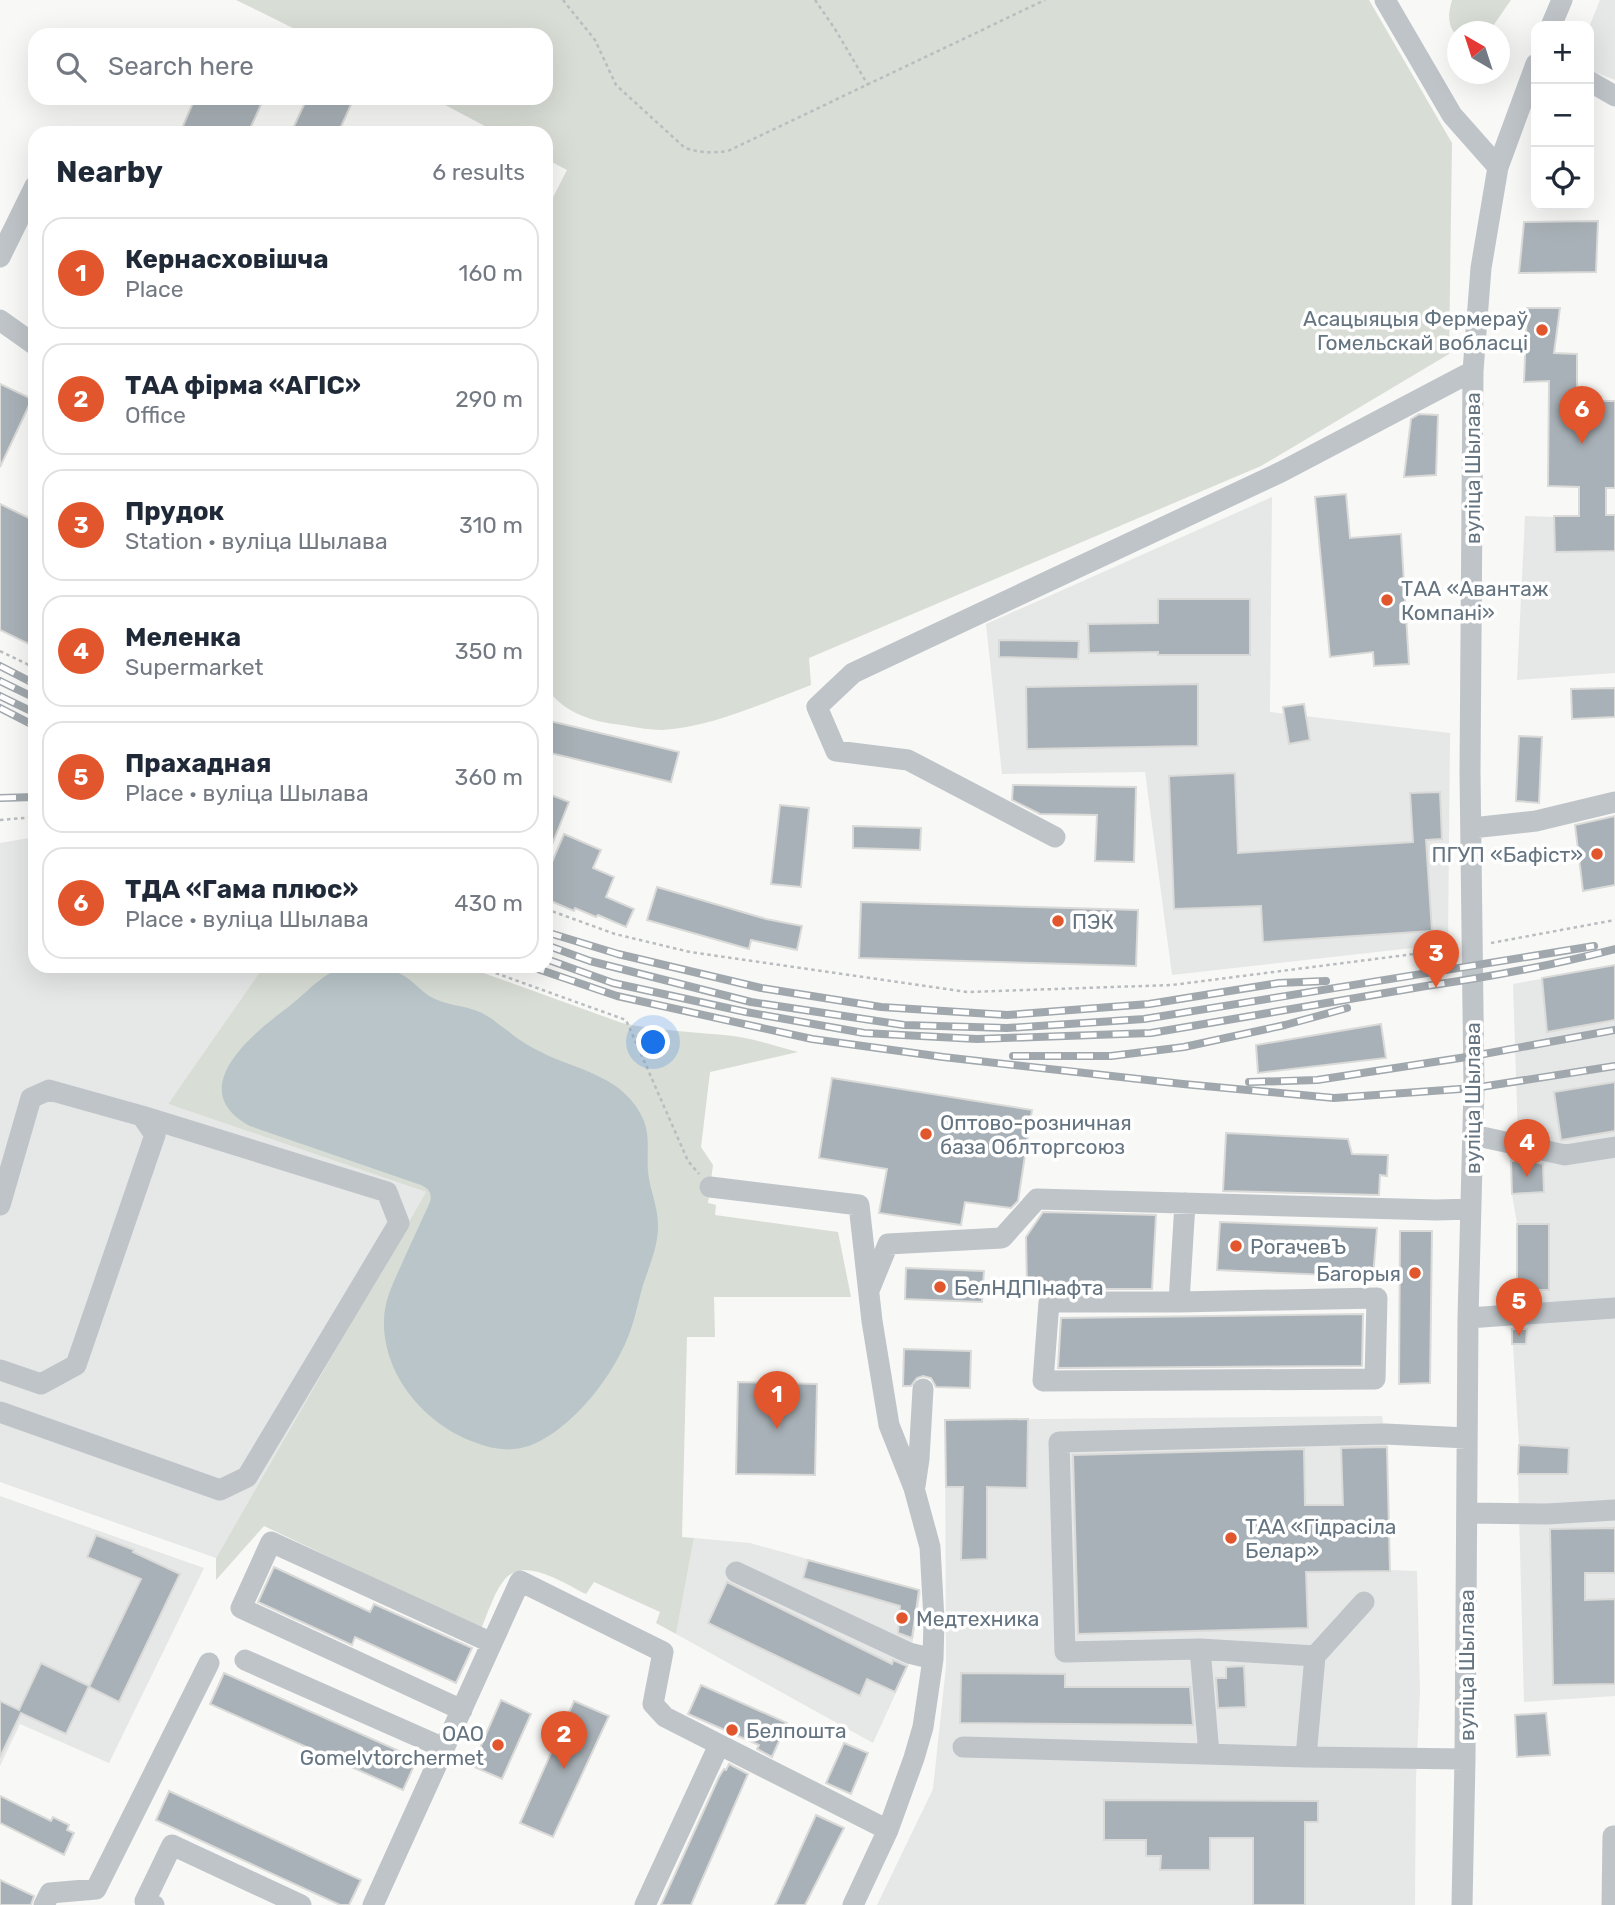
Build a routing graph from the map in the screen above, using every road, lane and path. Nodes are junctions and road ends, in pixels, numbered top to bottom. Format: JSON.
{"nodes":[{"id":1,"x":563,"y":0,"type":"edge"},
{"id":2,"x":815,"y":0,"type":"edge"},
{"id":3,"x":1045,"y":0,"type":"edge"},
{"id":4,"x":1385,"y":0,"type":"edge"},
{"id":5,"x":1562,"y":0,"type":"edge"},
{"id":6,"x":1553,"y":21,"type":"edge"},
{"id":7,"x":1531,"y":78,"type":"edge"},
{"id":8,"x":1594,"y":84,"type":"edge"},
{"id":9,"x":869,"y":85,"type":"junction"},
{"id":10,"x":1615,"y":96,"type":"edge"},
{"id":11,"x":1498,"y":167,"type":"junction"},
{"id":12,"x":28,"y":200,"type":"edge"},
{"id":13,"x":0,"y":257,"type":"edge"},
{"id":14,"x":0,"y":320,"type":"edge"},
{"id":15,"x":28,"y":340,"type":"edge"},
{"id":16,"x":1473,"y":371,"type":"junction"},
{"id":17,"x":0,"y":651,"type":"edge"},
{"id":18,"x":28,"y":665,"type":"edge"},
{"id":19,"x":1615,"y":802,"type":"edge"},
{"id":20,"x":28,"y":818,"type":"edge"},
{"id":21,"x":0,"y":820,"type":"edge"},
{"id":22,"x":1472,"y":828,"type":"junction"},
{"id":23,"x":1055,"y":838,"type":"dead end"},
{"id":24,"x":553,"y":912,"type":"edge"},
{"id":25,"x":1615,"y":920,"type":"edge"},
{"id":26,"x":1471,"y":947,"type":"junction"},
{"id":27,"x":496,"y":973,"type":"edge"},
{"id":28,"x":142,"y":1116,"type":"junction"},
{"id":29,"x":1473,"y":1135,"type":"junction"},
{"id":30,"x":1615,"y":1147,"type":"edge"},
{"id":31,"x":710,"y":1187,"type":"joint"},
{"id":32,"x":1185,"y":1203,"type":"junction"},
{"id":33,"x":0,"y":1205,"type":"edge"},
{"id":34,"x":1471,"y":1209,"type":"junction"},
{"id":35,"x":869,"y":1290,"type":"junction"},
{"id":36,"x":1179,"y":1302,"type":"junction"},
{"id":37,"x":1615,"y":1308,"type":"edge"},
{"id":38,"x":1468,"y":1318,"type":"junction"},
{"id":39,"x":0,"y":1370,"type":"edge"},
{"id":40,"x":923,"y":1389,"type":"dead end"},
{"id":41,"x":0,"y":1412,"type":"edge"},
{"id":42,"x":1467,"y":1438,"type":"junction"},
{"id":43,"x":914,"y":1488,"type":"junction"},
{"id":44,"x":1615,"y":1510,"type":"edge"},
{"id":45,"x":1467,"y":1513,"type":"junction"},
{"id":46,"x":736,"y":1572,"type":"dead end"},
{"id":47,"x":1364,"y":1602,"type":"dead end"},
{"id":48,"x":492,"y":1643,"type":"junction"},
{"id":49,"x":1200,"y":1649,"type":"junction"},
{"id":50,"x":1315,"y":1656,"type":"junction"},
{"id":51,"x":933,"y":1659,"type":"junction"},
{"id":52,"x":245,"y":1660,"type":"dead end"},
{"id":53,"x":209,"y":1663,"type":"dead end"},
{"id":54,"x":462,"y":1710,"type":"junction"},
{"id":55,"x":719,"y":1745,"type":"junction"},
{"id":56,"x":963,"y":1747,"type":"dead end"},
{"id":57,"x":444,"y":1748,"type":"junction"},
{"id":58,"x":1209,"y":1754,"type":"junction"},
{"id":59,"x":1307,"y":1757,"type":"junction"},
{"id":60,"x":1465,"y":1759,"type":"junction"},
{"id":61,"x":888,"y":1829,"type":"junction"},
{"id":62,"x":1615,"y":1836,"type":"edge"},
{"id":63,"x":44,"y":1905,"type":"edge"},
{"id":64,"x":154,"y":1905,"type":"edge"},
{"id":65,"x":301,"y":1905,"type":"edge"},
{"id":66,"x":373,"y":1905,"type":"edge"},
{"id":67,"x":645,"y":1905,"type":"edge"},
{"id":68,"x":853,"y":1905,"type":"edge"},
{"id":69,"x":1462,"y":1905,"type":"edge"},
{"id":70,"x":1612,"y":1905,"type":"edge"}],
"edges":[{"from":1,"to":9,"type":"path"},
{"from":2,"to":9,"type":"path"},
{"from":3,"to":9,"type":"path"},
{"from":4,"to":11,"type":"street"},
{"from":5,"to":6,"type":"street"},
{"from":7,"to":11,"type":"street","name":"вуліца Шылава"},
{"from":8,"to":10,"type":"street"},
{"from":11,"to":16,"type":"street","name":"вуліца Шылава"},
{"from":12,"to":13,"type":"street"},
{"from":14,"to":15,"type":"street"},
{"from":16,"to":22,"type":"street","name":"вуліца Шылава"},
{"from":16,"to":23,"type":"street"},
{"from":17,"to":18,"type":"path"},
{"from":19,"to":22,"type":"street"},
{"from":20,"to":21,"type":"path"},
{"from":22,"to":26,"type":"street","name":"вуліца Шылава"},
{"from":24,"to":26,"type":"path"},
{"from":25,"to":26,"type":"path"},
{"from":26,"to":29,"type":"street","name":"вуліца Шылава"},
{"from":27,"to":31,"type":"path"},
{"from":28,"to":33,"type":"street"},
{"from":28,"to":39,"type":"street"},
{"from":28,"to":41,"type":"street"},
{"from":29,"to":30,"type":"street"},
{"from":29,"to":34,"type":"street","name":"вуліца Шылава"},
{"from":31,"to":35,"type":"street"},
{"from":32,"to":34,"type":"street"},
{"from":32,"to":35,"type":"street"},
{"from":32,"to":36,"type":"street"},
{"from":34,"to":38,"type":"street","name":"вуліца Шылава"},
{"from":35,"to":43,"type":"street"},
{"from":36,"to":36,"type":"street"},
{"from":37,"to":38,"type":"street"},
{"from":38,"to":42,"type":"street","name":"вуліца Шылава"},
{"from":40,"to":43,"type":"street"},
{"from":42,"to":45,"type":"street","name":"вуліца Шылава"},
{"from":42,"to":49,"type":"street"},
{"from":43,"to":51,"type":"street"},
{"from":44,"to":45,"type":"street"},
{"from":45,"to":60,"type":"street","name":"вуліца Шылава"},
{"from":46,"to":51,"type":"street"},
{"from":47,"to":50,"type":"street"},
{"from":48,"to":54,"type":"street"},
{"from":48,"to":54,"type":"street"},
{"from":48,"to":55,"type":"street"},
{"from":49,"to":50,"type":"street"},
{"from":49,"to":58,"type":"street"},
{"from":50,"to":59,"type":"street"},
{"from":51,"to":61,"type":"street"},
{"from":52,"to":57,"type":"street"},
{"from":53,"to":63,"type":"street"},
{"from":54,"to":57,"type":"street"},
{"from":55,"to":61,"type":"street"},
{"from":55,"to":67,"type":"street"},
{"from":56,"to":58,"type":"street"},
{"from":57,"to":66,"type":"street"},
{"from":58,"to":59,"type":"street"},
{"from":59,"to":60,"type":"street"},
{"from":60,"to":69,"type":"street","name":"вуліца Шылава"},
{"from":61,"to":68,"type":"street"},
{"from":62,"to":70,"type":"street"},
{"from":64,"to":65,"type":"street"}]}
